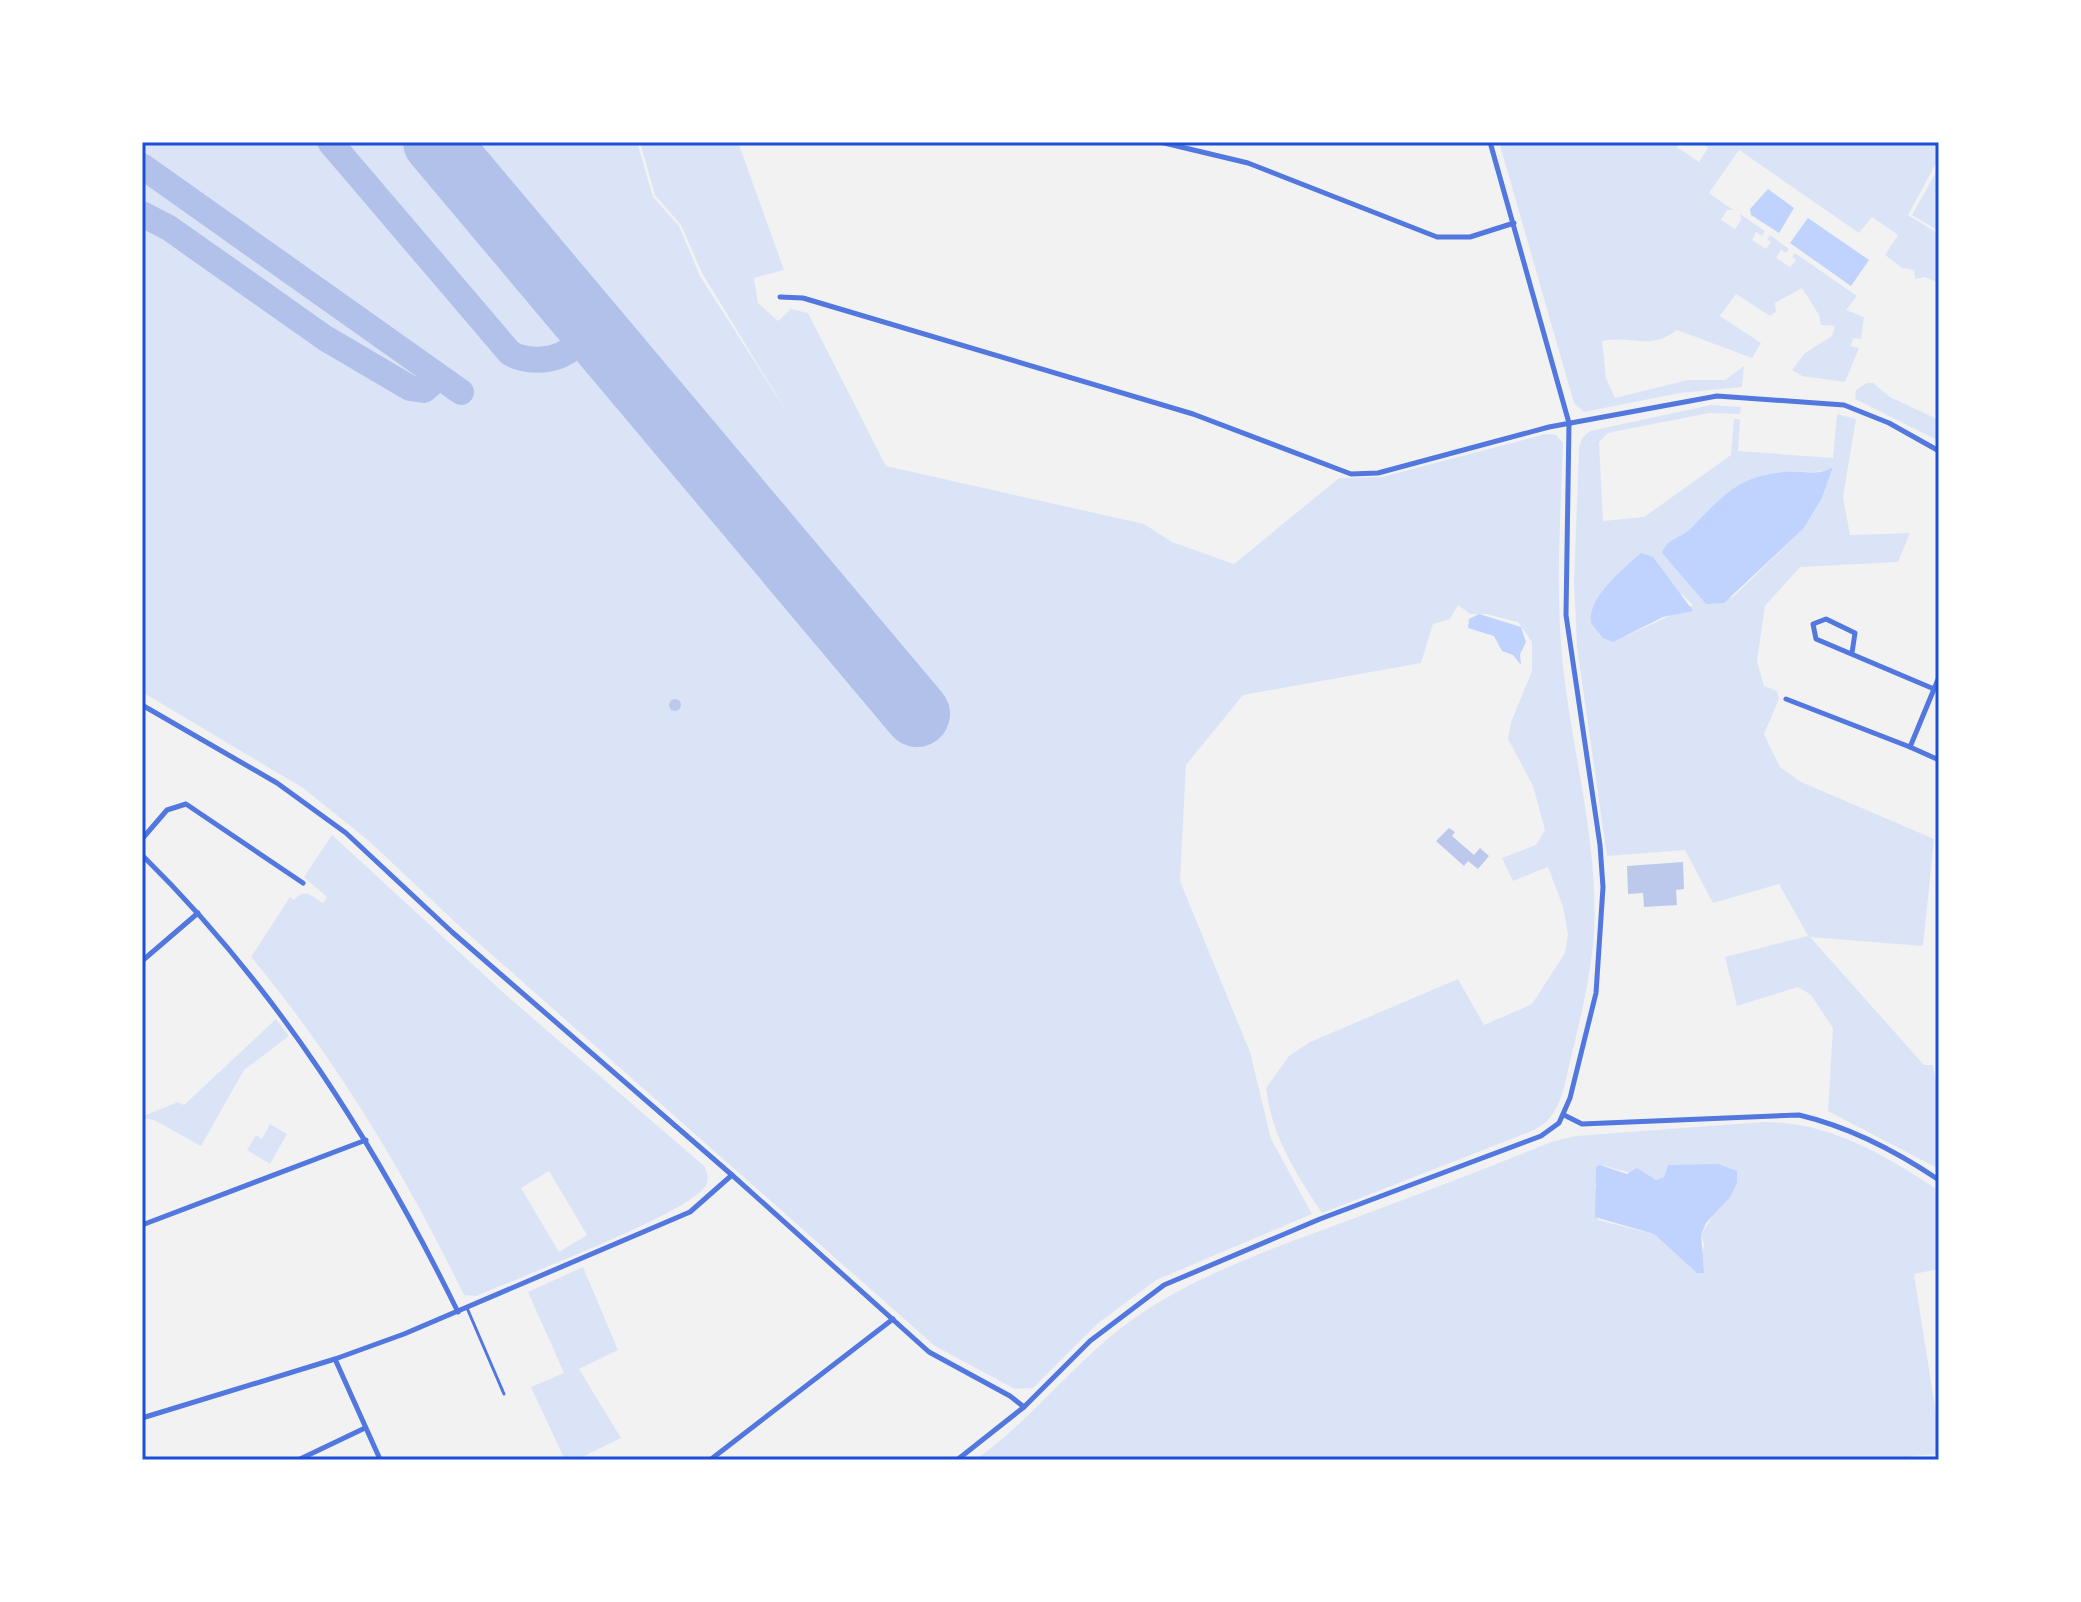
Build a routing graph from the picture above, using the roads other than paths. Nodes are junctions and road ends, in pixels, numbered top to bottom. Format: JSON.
{"nodes":[{"id":1,"x":1160,"y":142,"type":"edge"},
{"id":2,"x":1490,"y":142,"type":"edge"},
{"id":3,"x":1514,"y":223,"type":"junction"},
{"id":4,"x":780,"y":297,"type":"dead end"},
{"id":5,"x":1569,"y":423,"type":"junction"},
{"id":6,"x":1939,"y":451,"type":"edge"},
{"id":7,"x":1852,"y":653,"type":"junction"},
{"id":8,"x":1939,"y":677,"type":"edge"},
{"id":9,"x":1934,"y":689,"type":"junction"},
{"id":10,"x":1786,"y":699,"type":"dead end"},
{"id":11,"x":142,"y":705,"type":"edge"},
{"id":12,"x":1910,"y":747,"type":"junction"},
{"id":13,"x":1939,"y":760,"type":"edge"},
{"id":14,"x":142,"y":839,"type":"edge"},
{"id":15,"x":142,"y":855,"type":"edge"},
{"id":16,"x":303,"y":883,"type":"dead end"},
{"id":17,"x":198,"y":913,"type":"junction"},
{"id":18,"x":142,"y":961,"type":"edge"},
{"id":19,"x":1564,"y":1115,"type":"junction"},
{"id":20,"x":366,"y":1140,"type":"junction"},
{"id":21,"x":732,"y":1175,"type":"junction"},
{"id":22,"x":1939,"y":1180,"type":"edge"},
{"id":23,"x":142,"y":1225,"type":"edge"},
{"id":24,"x":467,"y":1308,"type":"junction"},
{"id":25,"x":458,"y":1312,"type":"junction"},
{"id":26,"x":893,"y":1319,"type":"junction"},
{"id":27,"x":335,"y":1359,"type":"junction"},
{"id":28,"x":504,"y":1394,"type":"dead end"},
{"id":29,"x":1024,"y":1407,"type":"junction"},
{"id":30,"x":142,"y":1418,"type":"edge"},
{"id":31,"x":365,"y":1428,"type":"junction"},
{"id":32,"x":379,"y":1457,"type":"dead end"},
{"id":33,"x":298,"y":1460,"type":"edge"},
{"id":34,"x":710,"y":1460,"type":"edge"},
{"id":35,"x":957,"y":1460,"type":"edge"}],
"edges":[{"from":1,"to":3,"type":"street"},
{"from":2,"to":3,"type":"street"},
{"from":3,"to":5,"type":"street"},
{"from":4,"to":5,"type":"street"},
{"from":5,"to":6,"type":"street"},
{"from":5,"to":19,"type":"street"},
{"from":7,"to":7,"type":"street"},
{"from":7,"to":9,"type":"street"},
{"from":8,"to":9,"type":"street"},
{"from":9,"to":12,"type":"street"},
{"from":10,"to":12,"type":"street"},
{"from":11,"to":21,"type":"street"},
{"from":12,"to":13,"type":"street"},
{"from":14,"to":16,"type":"street"},
{"from":15,"to":17,"type":"street"},
{"from":17,"to":18,"type":"street"},
{"from":17,"to":20,"type":"street"},
{"from":19,"to":22,"type":"street"},
{"from":19,"to":29,"type":"street"},
{"from":20,"to":23,"type":"street"},
{"from":20,"to":25,"type":"street"},
{"from":21,"to":24,"type":"street"},
{"from":21,"to":26,"type":"street"},
{"from":24,"to":25,"type":"street"},
{"from":24,"to":28,"type":"lane"},
{"from":25,"to":27,"type":"street"},
{"from":26,"to":29,"type":"street"},
{"from":26,"to":34,"type":"street"},
{"from":27,"to":30,"type":"street"},
{"from":27,"to":31,"type":"street"},
{"from":29,"to":35,"type":"street"},
{"from":31,"to":32,"type":"street"},
{"from":31,"to":33,"type":"street"}]}
